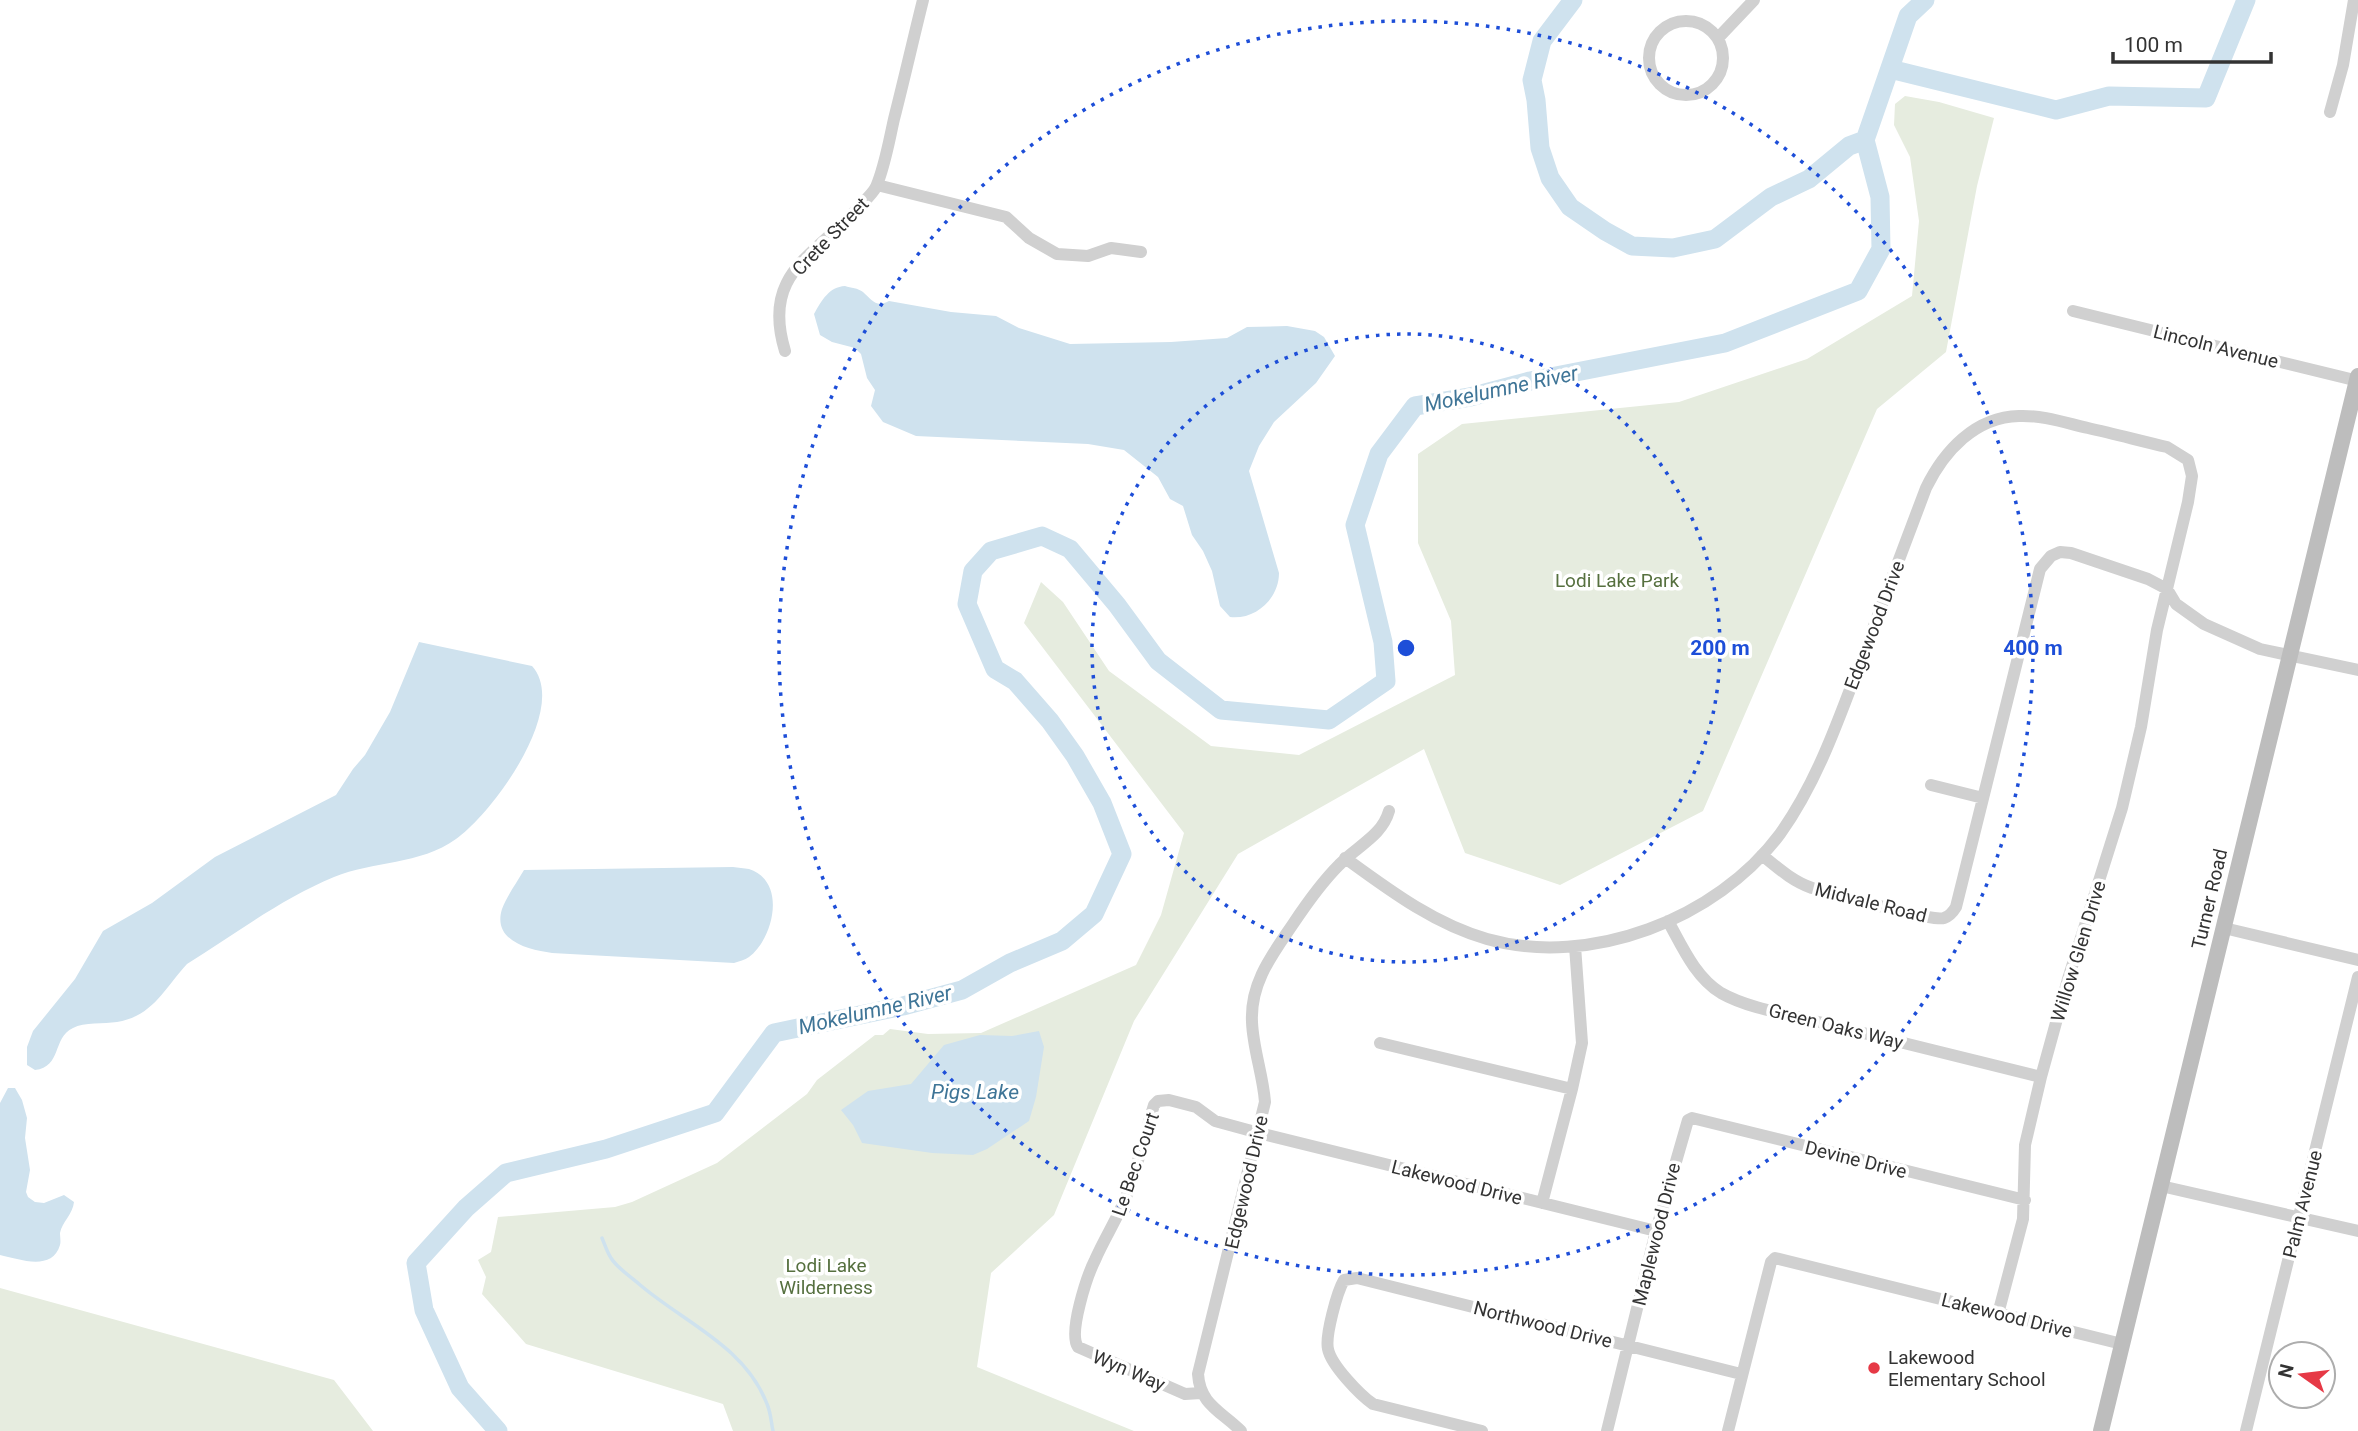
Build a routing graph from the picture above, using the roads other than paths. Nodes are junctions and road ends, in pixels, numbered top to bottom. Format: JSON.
{"nodes":[{"id":1,"x":923,"y":0,"type":"edge"},
{"id":2,"x":1754,"y":0,"type":"edge"},
{"id":3,"x":2354,"y":0,"type":"edge"},
{"id":4,"x":1718,"y":38,"type":"junction"},
{"id":5,"x":2330,"y":112,"type":"dead end"},
{"id":6,"x":877,"y":185,"type":"junction"},
{"id":7,"x":1141,"y":252,"type":"dead end"},
{"id":8,"x":2073,"y":311,"type":"dead end"},
{"id":9,"x":785,"y":351,"type":"dead end"},
{"id":10,"x":2358,"y":379,"type":"edge"},
{"id":11,"x":2166,"y":589,"type":"junction"},
{"id":12,"x":2289,"y":654,"type":"junction"},
{"id":13,"x":2358,"y":670,"type":"edge"},
{"id":14,"x":1931,"y":785,"type":"dead end"},
{"id":15,"x":1983,"y":798,"type":"junction"},
{"id":16,"x":1390,"y":811,"type":"dead end"},
{"id":17,"x":1762,"y":855,"type":"junction"},
{"id":18,"x":1345,"y":858,"type":"junction"},
{"id":19,"x":1668,"y":921,"type":"junction"},
{"id":20,"x":2224,"y":928,"type":"junction"},
{"id":21,"x":1574,"y":946,"type":"junction"},
{"id":22,"x":2358,"y":960,"type":"edge"},
{"id":23,"x":2358,"y":977,"type":"edge"},
{"id":24,"x":1380,"y":1043,"type":"dead end"},
{"id":25,"x":2041,"y":1077,"type":"junction"},
{"id":26,"x":1572,"y":1090,"type":"junction"},
{"id":27,"x":1688,"y":1120,"type":"joint"},
{"id":28,"x":1259,"y":1133,"type":"junction"},
{"id":29,"x":2161,"y":1186,"type":"junction"},
{"id":30,"x":2025,"y":1200,"type":"junction"},
{"id":31,"x":1542,"y":1203,"type":"junction"},
{"id":32,"x":2298,"y":1218,"type":"junction"},
{"id":33,"x":2358,"y":1230,"type":"edge"},
{"id":34,"x":1657,"y":1231,"type":"junction"},
{"id":35,"x":1998,"y":1314,"type":"junction"},
{"id":36,"x":1075,"y":1328,"type":"joint"},
{"id":37,"x":2122,"y":1344,"type":"junction"},
{"id":38,"x":1628,"y":1346,"type":"junction"},
{"id":39,"x":1741,"y":1374,"type":"junction"},
{"id":40,"x":1201,"y":1394,"type":"junction"},
{"id":41,"x":1241,"y":1431,"type":"edge"},
{"id":42,"x":1482,"y":1431,"type":"edge"},
{"id":43,"x":1607,"y":1431,"type":"edge"},
{"id":44,"x":1728,"y":1431,"type":"edge"},
{"id":45,"x":2101,"y":1431,"type":"edge"},
{"id":46,"x":2246,"y":1431,"type":"edge"}],
"edges":[{"from":1,"to":6,"type":"street","name":"Crete Street"},
{"from":2,"to":4,"type":"street"},
{"from":3,"to":5,"type":"street"},
{"from":4,"to":4,"type":"street"},
{"from":6,"to":7,"type":"street"},
{"from":6,"to":9,"type":"street","name":"Crete Street"},
{"from":8,"to":10,"type":"street","name":"Lincoln Avenue"},
{"from":10,"to":12,"type":"main road","name":"Turner Road"},
{"from":11,"to":12,"type":"street"},
{"from":11,"to":15,"type":"street","name":"Midvale Road"},
{"from":11,"to":17,"type":"street","name":"Edgewood Drive"},
{"from":11,"to":25,"type":"street","name":"Willow Glen Drive"},
{"from":12,"to":13,"type":"street"},
{"from":12,"to":20,"type":"main road","name":"Turner Road"},
{"from":14,"to":15,"type":"street"},
{"from":15,"to":17,"type":"street","name":"Midvale Road"},
{"from":16,"to":18,"type":"street","name":"Edgewood Drive"},
{"from":17,"to":19,"type":"street","name":"Edgewood Drive"},
{"from":18,"to":21,"type":"street","name":"Edgewood Drive"},
{"from":18,"to":28,"type":"street","name":"Edgewood Drive"},
{"from":19,"to":21,"type":"street","name":"Edgewood Drive"},
{"from":19,"to":25,"type":"street","name":"Green Oaks Way"},
{"from":20,"to":22,"type":"street"},
{"from":20,"to":29,"type":"main road","name":"Turner Road"},
{"from":21,"to":26,"type":"street"},
{"from":23,"to":32,"type":"street","name":"Palm Avenue"},
{"from":24,"to":26,"type":"street"},
{"from":25,"to":30,"type":"street","name":"Willow Glen Drive"},
{"from":26,"to":31,"type":"street"},
{"from":27,"to":30,"type":"street","name":"Devine Drive"},
{"from":27,"to":34,"type":"street","name":"Maplewood Drive"},
{"from":28,"to":31,"type":"street","name":"Lakewood Drive"},
{"from":28,"to":36,"type":"street","name":"Le Bec Court"},
{"from":28,"to":40,"type":"street","name":"Edgewood Drive"},
{"from":29,"to":32,"type":"street"},
{"from":29,"to":37,"type":"main road","name":"Turner Road"},
{"from":30,"to":35,"type":"street","name":"Willow Glen Drive"},
{"from":31,"to":34,"type":"street","name":"Lakewood Drive"},
{"from":32,"to":33,"type":"street"},
{"from":32,"to":46,"type":"street","name":"Palm Avenue"},
{"from":34,"to":38,"type":"street","name":"Maplewood Drive"},
{"from":35,"to":37,"type":"street","name":"Lakewood Drive"},
{"from":35,"to":39,"type":"street","name":"Lakewood Drive"},
{"from":36,"to":40,"type":"street","name":"Wyn Way"},
{"from":37,"to":45,"type":"main road","name":"Turner Road"},
{"from":38,"to":39,"type":"street","name":"Northwood Drive"},
{"from":38,"to":42,"type":"street","name":"Northwood Drive"},
{"from":38,"to":43,"type":"street","name":"Maplewood Drive"},
{"from":39,"to":44,"type":"street"},
{"from":40,"to":41,"type":"street"}]}
